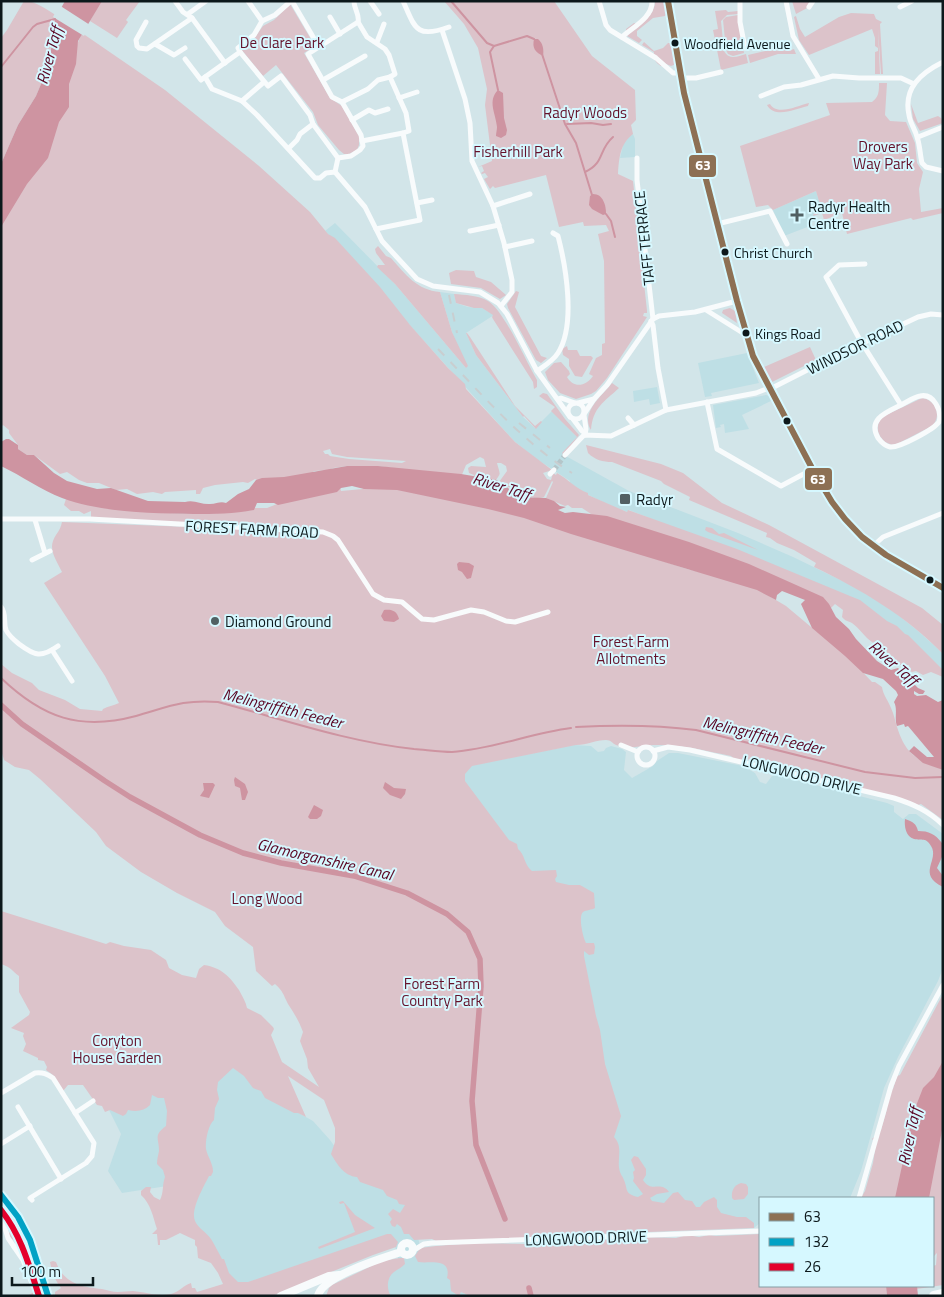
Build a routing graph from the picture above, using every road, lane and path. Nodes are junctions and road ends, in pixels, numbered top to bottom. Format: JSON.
{"nodes":[{"id":1,"x":175,"y":1,"type":"edge"},
{"id":2,"x":206,"y":1,"type":"edge"},
{"id":3,"x":248,"y":1,"type":"edge"},
{"id":4,"x":292,"y":1,"type":"edge"},
{"id":5,"x":361,"y":1,"type":"edge"},
{"id":6,"x":370,"y":1,"type":"edge"},
{"id":7,"x":403,"y":1,"type":"edge"},
{"id":8,"x":599,"y":1,"type":"edge"},
{"id":9,"x":652,"y":1,"type":"edge"},
{"id":10,"x":668,"y":1,"type":"edge"},
{"id":11,"x":740,"y":1,"type":"edge"},
{"id":12,"x":786,"y":1,"type":"edge"},
{"id":13,"x":813,"y":1,"type":"edge"},
{"id":14,"x":912,"y":1,"type":"edge"},
{"id":15,"x":354,"y":3,"type":"edge"},
{"id":16,"x":809,"y":7,"type":"dead end"},
{"id":17,"x":900,"y":7,"type":"dead end"},
{"id":18,"x":379,"y":14,"type":"dead end"},
{"id":19,"x":190,"y":16,"type":"junction"},
{"id":20,"x":330,"y":17,"type":"dead end"},
{"id":21,"x":262,"y":21,"type":"junction"},
{"id":22,"x":146,"y":22,"type":"dead end"},
{"id":23,"x":358,"y":22,"type":"junction"},
{"id":24,"x":384,"y":24,"type":"dead end"},
{"id":25,"x":449,"y":27,"type":"dead end"},
{"id":26,"x":442,"y":30,"type":"junction"},
{"id":27,"x":340,"y":34,"type":"junction"},
{"id":28,"x":622,"y":37,"type":"junction"},
{"id":29,"x":377,"y":42,"type":"junction"},
{"id":30,"x":155,"y":44,"type":"junction"},
{"id":31,"x":319,"y":47,"type":"junction"},
{"id":32,"x":185,"y":48,"type":"dead end"},
{"id":33,"x":745,"y":48,"type":"dead end"},
{"id":34,"x":240,"y":52,"type":"junction"},
{"id":35,"x":365,"y":56,"type":"dead end"},
{"id":36,"x":185,"y":59,"type":"dead end"},
{"id":37,"x":943,"y":62,"type":"edge"},
{"id":38,"x":225,"y":63,"type":"junction"},
{"id":39,"x":721,"y":72,"type":"dead end"},
{"id":40,"x":680,"y":76,"type":"junction"},
{"id":41,"x":205,"y":77,"type":"junction"},
{"id":42,"x":390,"y":77,"type":"junction"},
{"id":43,"x":819,"y":79,"type":"junction"},
{"id":44,"x":323,"y":80,"type":"junction"},
{"id":45,"x":264,"y":82,"type":"junction"},
{"id":46,"x":914,"y":84,"type":"junction"},
{"id":47,"x":417,"y":92,"type":"dead end"},
{"id":48,"x":761,"y":96,"type":"dead end"},
{"id":49,"x":398,"y":98,"type":"junction"},
{"id":50,"x":242,"y":101,"type":"junction"},
{"id":51,"x":342,"y":102,"type":"junction"},
{"id":52,"x":388,"y":108,"type":"dead end"},
{"id":53,"x":352,"y":120,"type":"junction"},
{"id":54,"x":313,"y":124,"type":"junction"},
{"id":55,"x":943,"y":127,"type":"edge"},
{"id":56,"x":403,"y":133,"type":"junction"},
{"id":57,"x":918,"y":137,"type":"junction"},
{"id":58,"x":362,"y":141,"type":"junction"},
{"id":59,"x":289,"y":148,"type":"junction"},
{"id":60,"x":338,"y":158,"type":"junction"},
{"id":61,"x":637,"y":158,"type":"dead end"},
{"id":62,"x":943,"y":171,"type":"edge"},
{"id":63,"x":335,"y":172,"type":"junction"},
{"id":64,"x":530,"y":194,"type":"dead end"},
{"id":65,"x":432,"y":200,"type":"dead end"},
{"id":66,"x":417,"y":202,"type":"junction"},
{"id":67,"x":493,"y":206,"type":"junction"},
{"id":68,"x":717,"y":224,"type":"junction"},
{"id":69,"x":499,"y":225,"type":"junction"},
{"id":70,"x":376,"y":229,"type":"junction"},
{"id":71,"x":470,"y":231,"type":"dead end"},
{"id":72,"x":553,"y":233,"type":"dead end"},
{"id":73,"x":532,"y":241,"type":"dead end"},
{"id":74,"x":787,"y":244,"type":"dead end"},
{"id":75,"x":505,"y":248,"type":"junction"},
{"id":76,"x":865,"y":264,"type":"dead end"},
{"id":77,"x":737,"y":301,"type":"junction"},
{"id":78,"x":501,"y":306,"type":"junction"},
{"id":79,"x":706,"y":310,"type":"junction"},
{"id":80,"x":943,"y":315,"type":"edge"},
{"id":81,"x":652,"y":320,"type":"junction"},
{"id":82,"x":746,"y":335,"type":"junction"},
{"id":83,"x":862,"y":343,"type":"junction"},
{"id":84,"x":537,"y":371,"type":"junction"},
{"id":85,"x":769,"y":389,"type":"junction"},
{"id":86,"x":558,"y":399,"type":"junction"},
{"id":87,"x":594,"y":399,"type":"junction"},
{"id":88,"x":707,"y":402,"type":"junction"},
{"id":89,"x":576,"y":403,"type":"junction"},
{"id":90,"x":901,"y":405,"type":"junction"},
{"id":91,"x":666,"y":410,"type":"junction"},
{"id":92,"x":584,"y":414,"type":"junction"},
{"id":93,"x":571,"y":418,"type":"junction"},
{"id":94,"x":628,"y":418,"type":"dead end"},
{"id":95,"x":634,"y":426,"type":"junction"},
{"id":96,"x":585,"y":434,"type":"junction"},
{"id":97,"x":565,"y":455,"type":"tunnel mouth"},
{"id":98,"x":813,"y":469,"type":"junction"},
{"id":99,"x":943,"y":513,"type":"edge"},
{"id":100,"x":1,"y":519,"type":"edge"},
{"id":101,"x":35,"y":520,"type":"junction"},
{"id":102,"x":874,"y":546,"type":"junction"},
{"id":103,"x":32,"y":560,"type":"dead end"},
{"id":104,"x":943,"y":588,"type":"edge"},
{"id":105,"x":1,"y":607,"type":"edge"},
{"id":106,"x":548,"y":612,"type":"dead end"},
{"id":107,"x":58,"y":646,"type":"dead end"},
{"id":108,"x":52,"y":650,"type":"junction"},
{"id":109,"x":72,"y":681,"type":"dead end"},
{"id":110,"x":621,"y":746,"type":"dead end"},
{"id":111,"x":653,"y":750,"type":"junction"},
{"id":112,"x":638,"y":752,"type":"junction"},
{"id":113,"x":943,"y":826,"type":"edge"},
{"id":114,"x":943,"y":985,"type":"edge"},
{"id":115,"x":1,"y":1093,"type":"edge"},
{"id":116,"x":94,"y":1102,"type":"dead end"},
{"id":117,"x":18,"y":1107,"type":"dead end"},
{"id":118,"x":75,"y":1113,"type":"junction"},
{"id":119,"x":30,"y":1126,"type":"junction"},
{"id":120,"x":2,"y":1147,"type":"edge"},
{"id":121,"x":61,"y":1179,"type":"junction"},
{"id":122,"x":1,"y":1195,"type":"edge"},
{"id":123,"x":859,"y":1197,"type":"edge"},
{"id":124,"x":32,"y":1200,"type":"dead end"},
{"id":125,"x":1,"y":1215,"type":"edge"},
{"id":126,"x":759,"y":1231,"type":"edge"},
{"id":127,"x":4,"y":1234,"type":"edge"},
{"id":128,"x":23,"y":1243,"type":"dead end"},
{"id":129,"x":14,"y":1247,"type":"junction"},
{"id":130,"x":414,"y":1250,"type":"joint"},
{"id":131,"x":341,"y":1275,"type":"junction"},
{"id":132,"x":33,"y":1286,"type":"dead end"},
{"id":133,"x":49,"y":1294,"type":"edge"},
{"id":134,"x":281,"y":1296,"type":"edge"},
{"id":135,"x":318,"y":1296,"type":"edge"}],
"edges":[{"from":1,"to":19,"type":"street"},
{"from":2,"to":19,"type":"street"},
{"from":3,"to":21,"type":"street"},
{"from":4,"to":21,"type":"street"},
{"from":4,"to":31,"type":"street"},
{"from":5,"to":15,"type":"street"},
{"from":6,"to":18,"type":"street"},
{"from":7,"to":26,"type":"street"},
{"from":8,"to":28,"type":"street"},
{"from":9,"to":28,"type":"street"},
{"from":10,"to":40,"type":"main road"},
{"from":11,"to":33,"type":"street"},
{"from":12,"to":43,"type":"street"},
{"from":13,"to":16,"type":"street"},
{"from":14,"to":17,"type":"street"},
{"from":15,"to":23,"type":"street"},
{"from":19,"to":30,"type":"street"},
{"from":19,"to":38,"type":"street"},
{"from":20,"to":27,"type":"street"},
{"from":21,"to":34,"type":"street"},
{"from":22,"to":30,"type":"street"},
{"from":23,"to":27,"type":"street"},
{"from":23,"to":29,"type":"street"},
{"from":24,"to":29,"type":"street"},
{"from":25,"to":26,"type":"street"},
{"from":26,"to":67,"type":"street"},
{"from":27,"to":31,"type":"street"},
{"from":28,"to":40,"type":"street"},
{"from":29,"to":42,"type":"street"},
{"from":30,"to":32,"type":"street"},
{"from":31,"to":44,"type":"street"},
{"from":34,"to":38,"type":"street"},
{"from":34,"to":45,"type":"street"},
{"from":35,"to":44,"type":"street"},
{"from":36,"to":41,"type":"street"},
{"from":37,"to":46,"type":"street"},
{"from":38,"to":41,"type":"street"},
{"from":39,"to":40,"type":"street"},
{"from":40,"to":68,"type":"main road"},
{"from":41,"to":50,"type":"street"},
{"from":42,"to":49,"type":"street"},
{"from":42,"to":51,"type":"street"},
{"from":43,"to":46,"type":"street"},
{"from":43,"to":48,"type":"street"},
{"from":44,"to":51,"type":"street"},
{"from":45,"to":50,"type":"street"},
{"from":45,"to":54,"type":"street"},
{"from":46,"to":57,"type":"street"},
{"from":47,"to":49,"type":"street"},
{"from":49,"to":56,"type":"street"},
{"from":50,"to":59,"type":"street"},
{"from":51,"to":53,"type":"street"},
{"from":52,"to":53,"type":"street"},
{"from":53,"to":58,"type":"street"},
{"from":54,"to":59,"type":"street"},
{"from":54,"to":60,"type":"street"},
{"from":55,"to":57,"type":"street"},
{"from":56,"to":58,"type":"street"},
{"from":56,"to":66,"type":"street"},
{"from":57,"to":62,"type":"street"},
{"from":58,"to":60,"type":"street"},
{"from":59,"to":63,"type":"street"},
{"from":60,"to":63,"type":"street"},
{"from":61,"to":81,"type":"street","name":"TAFF TERRACE"},
{"from":63,"to":70,"type":"street"},
{"from":64,"to":67,"type":"street"},
{"from":65,"to":66,"type":"street"},
{"from":66,"to":70,"type":"street"},
{"from":67,"to":69,"type":"street"},
{"from":68,"to":74,"type":"street"},
{"from":68,"to":77,"type":"main road"},
{"from":69,"to":71,"type":"street"},
{"from":69,"to":75,"type":"street"},
{"from":70,"to":78,"type":"street"},
{"from":72,"to":84,"type":"street"},
{"from":73,"to":75,"type":"street"},
{"from":75,"to":78,"type":"street"},
{"from":76,"to":83,"type":"street"},
{"from":77,"to":79,"type":"street"},
{"from":77,"to":82,"type":"main road"},
{"from":78,"to":84,"type":"street"},
{"from":79,"to":81,"type":"street"},
{"from":79,"to":82,"type":"street"},
{"from":80,"to":83,"type":"street","name":"WINDSOR ROAD"},
{"from":81,"to":87,"type":"street"},
{"from":81,"to":91,"type":"street","name":"TAFF TERRACE"},
{"from":82,"to":85,"type":"main road"},
{"from":83,"to":85,"type":"street","name":"WINDSOR ROAD"},
{"from":83,"to":90,"type":"street"},
{"from":84,"to":86,"type":"street"},
{"from":85,"to":88,"type":"street","name":"WINDSOR ROAD"},
{"from":85,"to":98,"type":"main road"},
{"from":86,"to":89,"type":"street"},
{"from":86,"to":93,"type":"street"},
{"from":87,"to":89,"type":"street"},
{"from":87,"to":92,"type":"street"},
{"from":88,"to":91,"type":"street","name":"WINDSOR ROAD"},
{"from":88,"to":98,"type":"street"},
{"from":89,"to":92,"type":"street"},
{"from":89,"to":93,"type":"street"},
{"from":90,"to":90,"type":"street"},
{"from":91,"to":95,"type":"street","name":"WINDSOR ROAD"},
{"from":92,"to":93,"type":"street"},
{"from":92,"to":96,"type":"street"},
{"from":93,"to":96,"type":"street"},
{"from":94,"to":95,"type":"street"},
{"from":95,"to":96,"type":"street","name":"WINDSOR ROAD"},
{"from":96,"to":97,"type":"street"},
{"from":98,"to":102,"type":"main road"},
{"from":99,"to":102,"type":"street"},
{"from":100,"to":101,"type":"street","name":"FOREST FARM ROAD"},
{"from":101,"to":103,"type":"street"},
{"from":101,"to":106,"type":"street","name":"FOREST FARM ROAD"},
{"from":102,"to":104,"type":"main road"},
{"from":105,"to":108,"type":"street"},
{"from":107,"to":108,"type":"street"},
{"from":108,"to":109,"type":"street"},
{"from":110,"to":112,"type":"street"},
{"from":111,"to":112,"type":"street","name":"LONGWOOD DRIVE"},
{"from":111,"to":112,"type":"street"},
{"from":111,"to":113,"type":"street","name":"LONGWOOD DRIVE"},
{"from":114,"to":123,"type":"street"},
{"from":115,"to":118,"type":"street"},
{"from":116,"to":118,"type":"street"},
{"from":117,"to":119,"type":"street"},
{"from":118,"to":121,"type":"street"},
{"from":119,"to":120,"type":"street"},
{"from":119,"to":121,"type":"street"},
{"from":121,"to":124,"type":"street"},
{"from":122,"to":133,"type":"main road"},
{"from":125,"to":127,"type":"street"},
{"from":126,"to":130,"type":"street","name":"LONGWOOD DRIVE"},
{"from":127,"to":129,"type":"street"},
{"from":128,"to":129,"type":"street"},
{"from":129,"to":132,"type":"street"},
{"from":130,"to":131,"type":"main road","name":"LONGWOOD DRIVE"},
{"from":131,"to":134,"type":"main road","name":"LONGWOOD DRIVE"},
{"from":131,"to":135,"type":"main road","name":"LONGWOOD DRIVE"}]}
